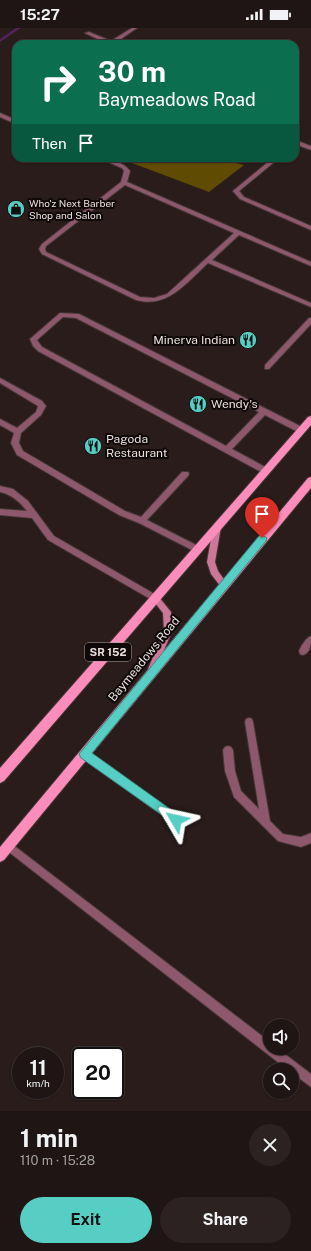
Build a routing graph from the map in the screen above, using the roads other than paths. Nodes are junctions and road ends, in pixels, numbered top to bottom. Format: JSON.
{"nodes":[{"id":1,"x":135,"y":28,"type":"edge"},
{"id":2,"x":87,"y":33,"type":"dead end"},
{"id":3,"x":103,"y":40,"type":"edge"},
{"id":4,"x":118,"y":40,"type":"edge"},
{"id":5,"x":0,"y":115,"type":"edge"},
{"id":6,"x":12,"y":120,"type":"edge"},
{"id":7,"x":299,"y":144,"type":"edge"},
{"id":8,"x":311,"y":148,"type":"edge"},
{"id":9,"x":112,"y":162,"type":"edge"},
{"id":10,"x":271,"y":162,"type":"edge"},
{"id":11,"x":124,"y":183,"type":"junction"},
{"id":12,"x":311,"y":228,"type":"edge"},
{"id":13,"x":238,"y":233,"type":"junction"},
{"id":14,"x":207,"y":260,"type":"junction"},
{"id":15,"x":311,"y":264,"type":"edge"},
{"id":16,"x":311,"y":305,"type":"edge"},
{"id":17,"x":311,"y":320,"type":"edge"},
{"id":18,"x":267,"y":367,"type":"dead end"},
{"id":19,"x":0,"y":380,"type":"edge"},
{"id":20,"x":264,"y":411,"type":"junction"},
{"id":21,"x":311,"y":419,"type":"edge"},
{"id":22,"x":0,"y":422,"type":"edge"},
{"id":23,"x":301,"y":430,"type":"junction"},
{"id":24,"x":18,"y":432,"type":"junction"},
{"id":25,"x":228,"y":450,"type":"junction"},
{"id":26,"x":266,"y":471,"type":"junction"},
{"id":27,"x":185,"y":474,"type":"dead end"},
{"id":28,"x":311,"y":481,"type":"edge"},
{"id":29,"x":0,"y":489,"type":"edge"},
{"id":30,"x":0,"y":512,"type":"edge"},
{"id":31,"x":34,"y":515,"type":"junction"},
{"id":32,"x":142,"y":521,"type":"junction"},
{"id":33,"x":217,"y":527,"type":"junction"},
{"id":34,"x":197,"y":549,"type":"junction"},
{"id":35,"x":224,"y":585,"type":"junction"},
{"id":36,"x":156,"y":598,"type":"junction"},
{"id":37,"x":311,"y":640,"type":"edge"},
{"id":38,"x":303,"y":651,"type":"dead end"},
{"id":39,"x":150,"y":674,"type":"junction"},
{"id":40,"x":249,"y":722,"type":"dead end"},
{"id":41,"x":228,"y":750,"type":"dead end"},
{"id":42,"x":84,"y":754,"type":"junction"},
{"id":43,"x":0,"y":776,"type":"edge"},
{"id":44,"x":176,"y":820,"type":"dead end"},
{"id":45,"x":266,"y":823,"type":"junction"},
{"id":46,"x":311,"y":838,"type":"edge"},
{"id":47,"x":8,"y":846,"type":"junction"},
{"id":48,"x":0,"y":856,"type":"edge"},
{"id":49,"x":311,"y":1081,"type":"edge"}],
"edges":[{"from":1,"to":4,"type":"lane"},
{"from":2,"to":3,"type":"lane"},
{"from":5,"to":6,"type":"lane"},
{"from":7,"to":8,"type":"lane"},
{"from":9,"to":11,"type":"lane"},
{"from":10,"to":12,"type":"lane"},
{"from":11,"to":13,"type":"lane"},
{"from":11,"to":14,"type":"lane"},
{"from":13,"to":14,"type":"lane"},
{"from":13,"to":15,"type":"lane"},
{"from":14,"to":16,"type":"lane"},
{"from":17,"to":18,"type":"lane"},
{"from":19,"to":24,"type":"lane"},
{"from":20,"to":23,"type":"lane"},
{"from":20,"to":25,"type":"lane"},
{"from":20,"to":25,"type":"lane"},
{"from":21,"to":23,"type":"main road","number":"SR 152"},
{"from":22,"to":24,"type":"lane"},
{"from":23,"to":26,"type":"main road","number":"SR 152"},
{"from":24,"to":32,"type":"lane"},
{"from":25,"to":26,"type":"lane"},
{"from":26,"to":33,"type":"main road","number":"SR 152"},
{"from":27,"to":32,"type":"lane"},
{"from":28,"to":35,"type":"main road","name":"Baymeadows Road"},
{"from":29,"to":31,"type":"lane"},
{"from":30,"to":31,"type":"lane"},
{"from":31,"to":36,"type":"lane"},
{"from":32,"to":34,"type":"lane"},
{"from":33,"to":34,"type":"main road","number":"SR 152"},
{"from":33,"to":35,"type":"main road"},
{"from":34,"to":36,"type":"main road","number":"SR 152"},
{"from":35,"to":39,"type":"main road","name":"Baymeadows Road"},
{"from":36,"to":39,"type":"main road"},
{"from":36,"to":43,"type":"main road","number":"SR 152"},
{"from":37,"to":38,"type":"lane"},
{"from":39,"to":42,"type":"main road","name":"Baymeadows Road"},
{"from":40,"to":45,"type":"lane"},
{"from":41,"to":45,"type":"lane"},
{"from":42,"to":44,"type":"lane"},
{"from":42,"to":47,"type":"main road","name":"Baymeadows Road"},
{"from":45,"to":46,"type":"lane"},
{"from":47,"to":48,"type":"main road","name":"Baymeadows Road"},
{"from":47,"to":49,"type":"lane"}]}
